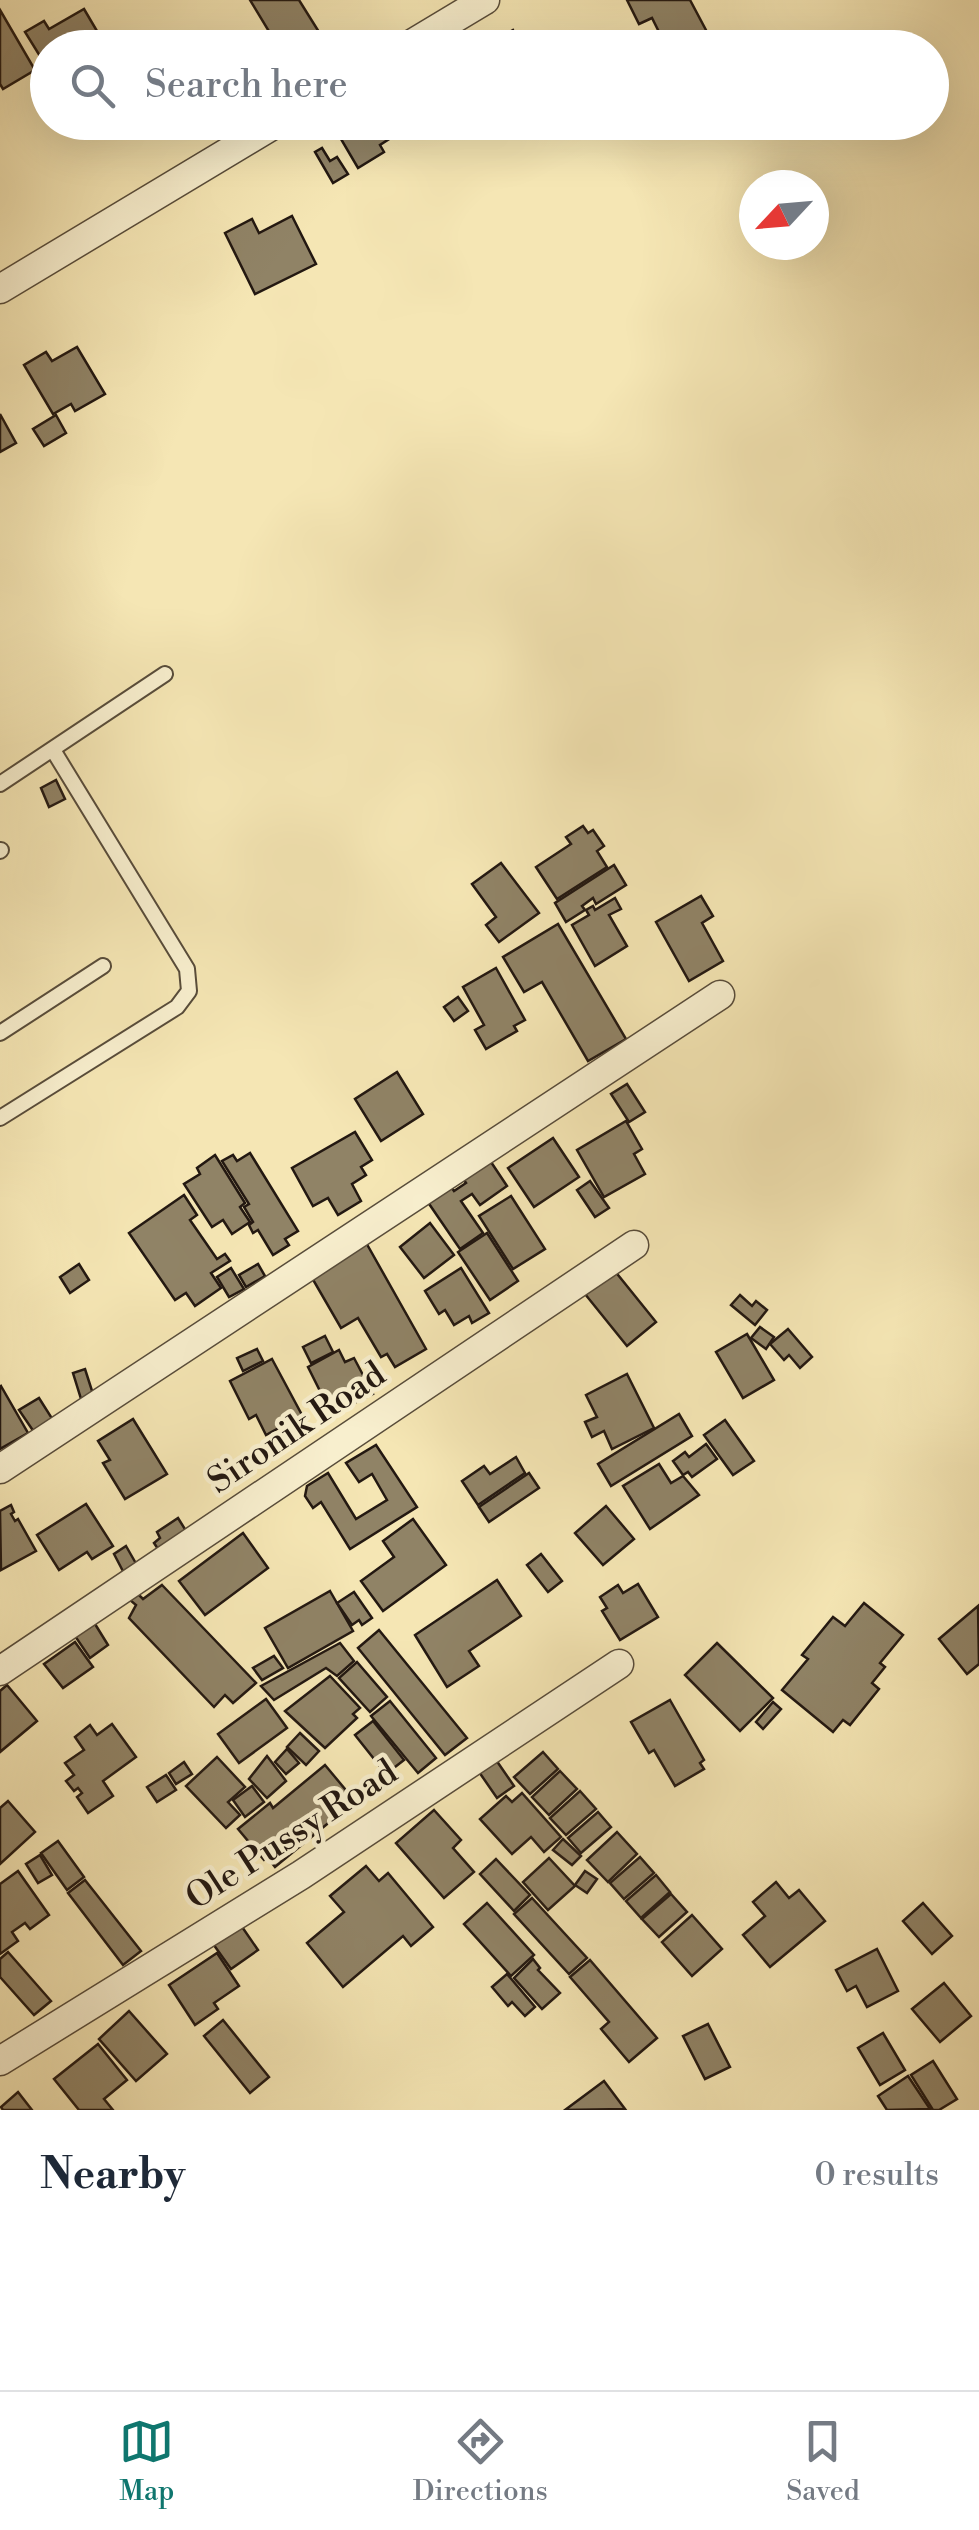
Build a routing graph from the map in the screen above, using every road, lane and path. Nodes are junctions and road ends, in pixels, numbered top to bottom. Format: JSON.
{"nodes":[{"id":1,"x":485,"y":0,"type":"edge"},
{"id":2,"x":435,"y":30,"type":"edge"},
{"id":3,"x":248,"y":140,"type":"edge"},
{"id":4,"x":0,"y":288,"type":"edge"},
{"id":5,"x":165,"y":674,"type":"dead end"},
{"id":6,"x":54,"y":750,"type":"junction"},
{"id":7,"x":0,"y":784,"type":"edge"},
{"id":8,"x":102,"y":966,"type":"dead end"},
{"id":9,"x":720,"y":996,"type":"dead end"},
{"id":10,"x":0,"y":1033,"type":"edge"},
{"id":11,"x":0,"y":1118,"type":"edge"},
{"id":12,"x":634,"y":1245,"type":"dead end"},
{"id":13,"x":0,"y":1469,"type":"edge"},
{"id":14,"x":618,"y":1664,"type":"dead end"},
{"id":15,"x":0,"y":1671,"type":"edge"},
{"id":16,"x":0,"y":2061,"type":"edge"}],
"edges":[{"from":1,"to":2,"type":"street"},
{"from":3,"to":4,"type":"street"},
{"from":5,"to":6,"type":"lane"},
{"from":6,"to":7,"type":"lane"},
{"from":6,"to":11,"type":"lane"},
{"from":8,"to":10,"type":"lane"},
{"from":9,"to":13,"type":"street"},
{"from":12,"to":15,"type":"street","name":"Sironik Road"},
{"from":14,"to":16,"type":"street","name":"Ole Pussy Road"}]}
